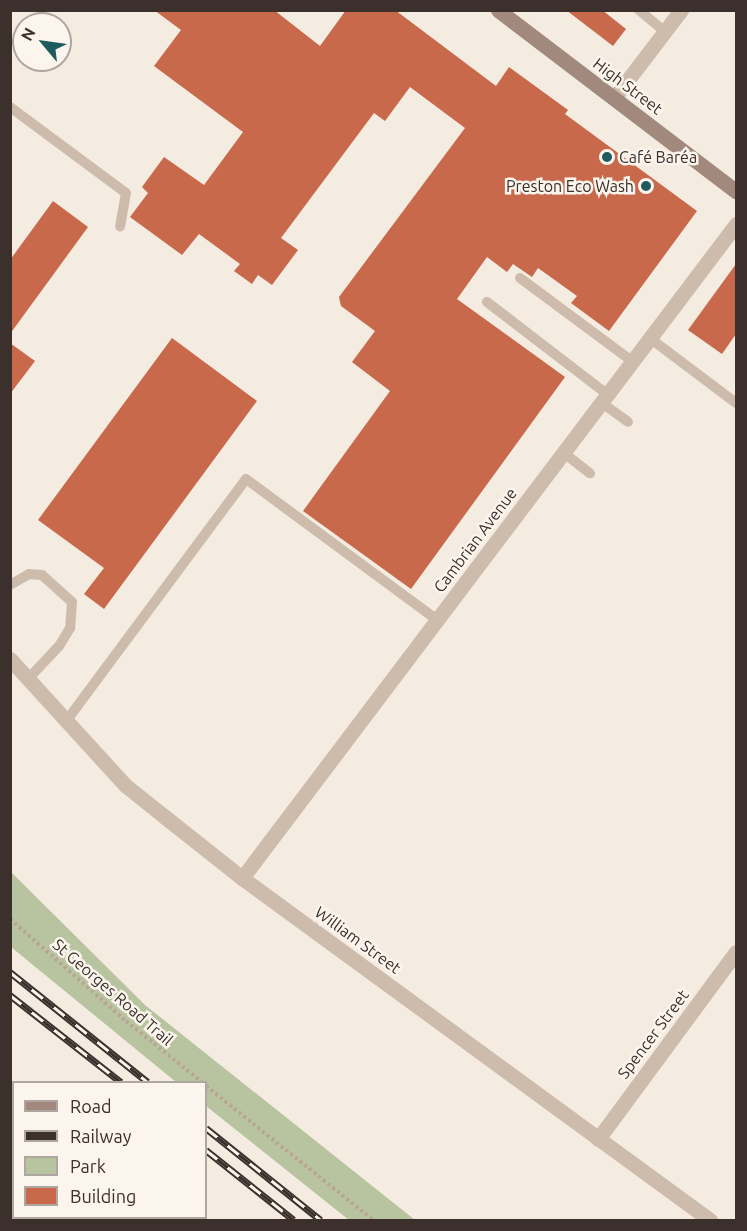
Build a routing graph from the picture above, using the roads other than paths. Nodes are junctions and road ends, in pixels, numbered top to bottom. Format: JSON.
{"nodes":[{"id":1,"x":498,"y":10,"type":"edge"},
{"id":2,"x":639,"y":10,"type":"edge"},
{"id":3,"x":681,"y":10,"type":"edge"},
{"id":4,"x":664,"y":31,"type":"junction"},
{"id":5,"x":614,"y":98,"type":"junction"},
{"id":6,"x":10,"y":106,"type":"edge"},
{"id":7,"x":736,"y":191,"type":"edge"},
{"id":8,"x":736,"y":224,"type":"edge"},
{"id":9,"x":120,"y":226,"type":"dead end"},
{"id":10,"x":520,"y":278,"type":"dead end"},
{"id":11,"x":487,"y":302,"type":"dead end"},
{"id":12,"x":651,"y":339,"type":"junction"},
{"id":13,"x":633,"y":362,"type":"junction"},
{"id":14,"x":605,"y":399,"type":"junction"},
{"id":15,"x":736,"y":403,"type":"edge"},
{"id":16,"x":628,"y":422,"type":"dead end"},
{"id":17,"x":564,"y":453,"type":"junction"},
{"id":18,"x":590,"y":473,"type":"dead end"},
{"id":19,"x":10,"y":585,"type":"edge"},
{"id":20,"x":437,"y":620,"type":"junction"},
{"id":21,"x":10,"y":659,"type":"edge"},
{"id":22,"x":29,"y":678,"type":"junction"},
{"id":23,"x":68,"y":720,"type":"junction"},
{"id":24,"x":242,"y":878,"type":"junction"},
{"id":25,"x":736,"y":952,"type":"edge"},
{"id":26,"x":598,"y":1139,"type":"junction"},
{"id":27,"x":710,"y":1221,"type":"edge"}],
"edges":[{"from":1,"to":5,"type":"main road","name":"High Street"},
{"from":2,"to":4,"type":"lane"},
{"from":3,"to":4,"type":"street"},
{"from":4,"to":5,"type":"street"},
{"from":5,"to":7,"type":"main road","name":"High Street"},
{"from":6,"to":9,"type":"lane"},
{"from":8,"to":12,"type":"street","name":"Cambrian Avenue"},
{"from":10,"to":13,"type":"lane"},
{"from":11,"to":14,"type":"lane"},
{"from":12,"to":13,"type":"street","name":"Cambrian Avenue"},
{"from":12,"to":15,"type":"lane"},
{"from":13,"to":14,"type":"street","name":"Cambrian Avenue"},
{"from":14,"to":16,"type":"lane"},
{"from":14,"to":17,"type":"street","name":"Cambrian Avenue"},
{"from":17,"to":18,"type":"lane"},
{"from":17,"to":20,"type":"street","name":"Cambrian Avenue"},
{"from":19,"to":22,"type":"lane"},
{"from":20,"to":23,"type":"lane"},
{"from":20,"to":24,"type":"street","name":"Cambrian Avenue"},
{"from":21,"to":22,"type":"street","name":"William Street"},
{"from":22,"to":23,"type":"street","name":"William Street"},
{"from":23,"to":24,"type":"street","name":"William Street"},
{"from":24,"to":26,"type":"street","name":"William Street"},
{"from":25,"to":26,"type":"street","name":"Spencer Street"},
{"from":26,"to":27,"type":"street","name":"William Street"}]}
